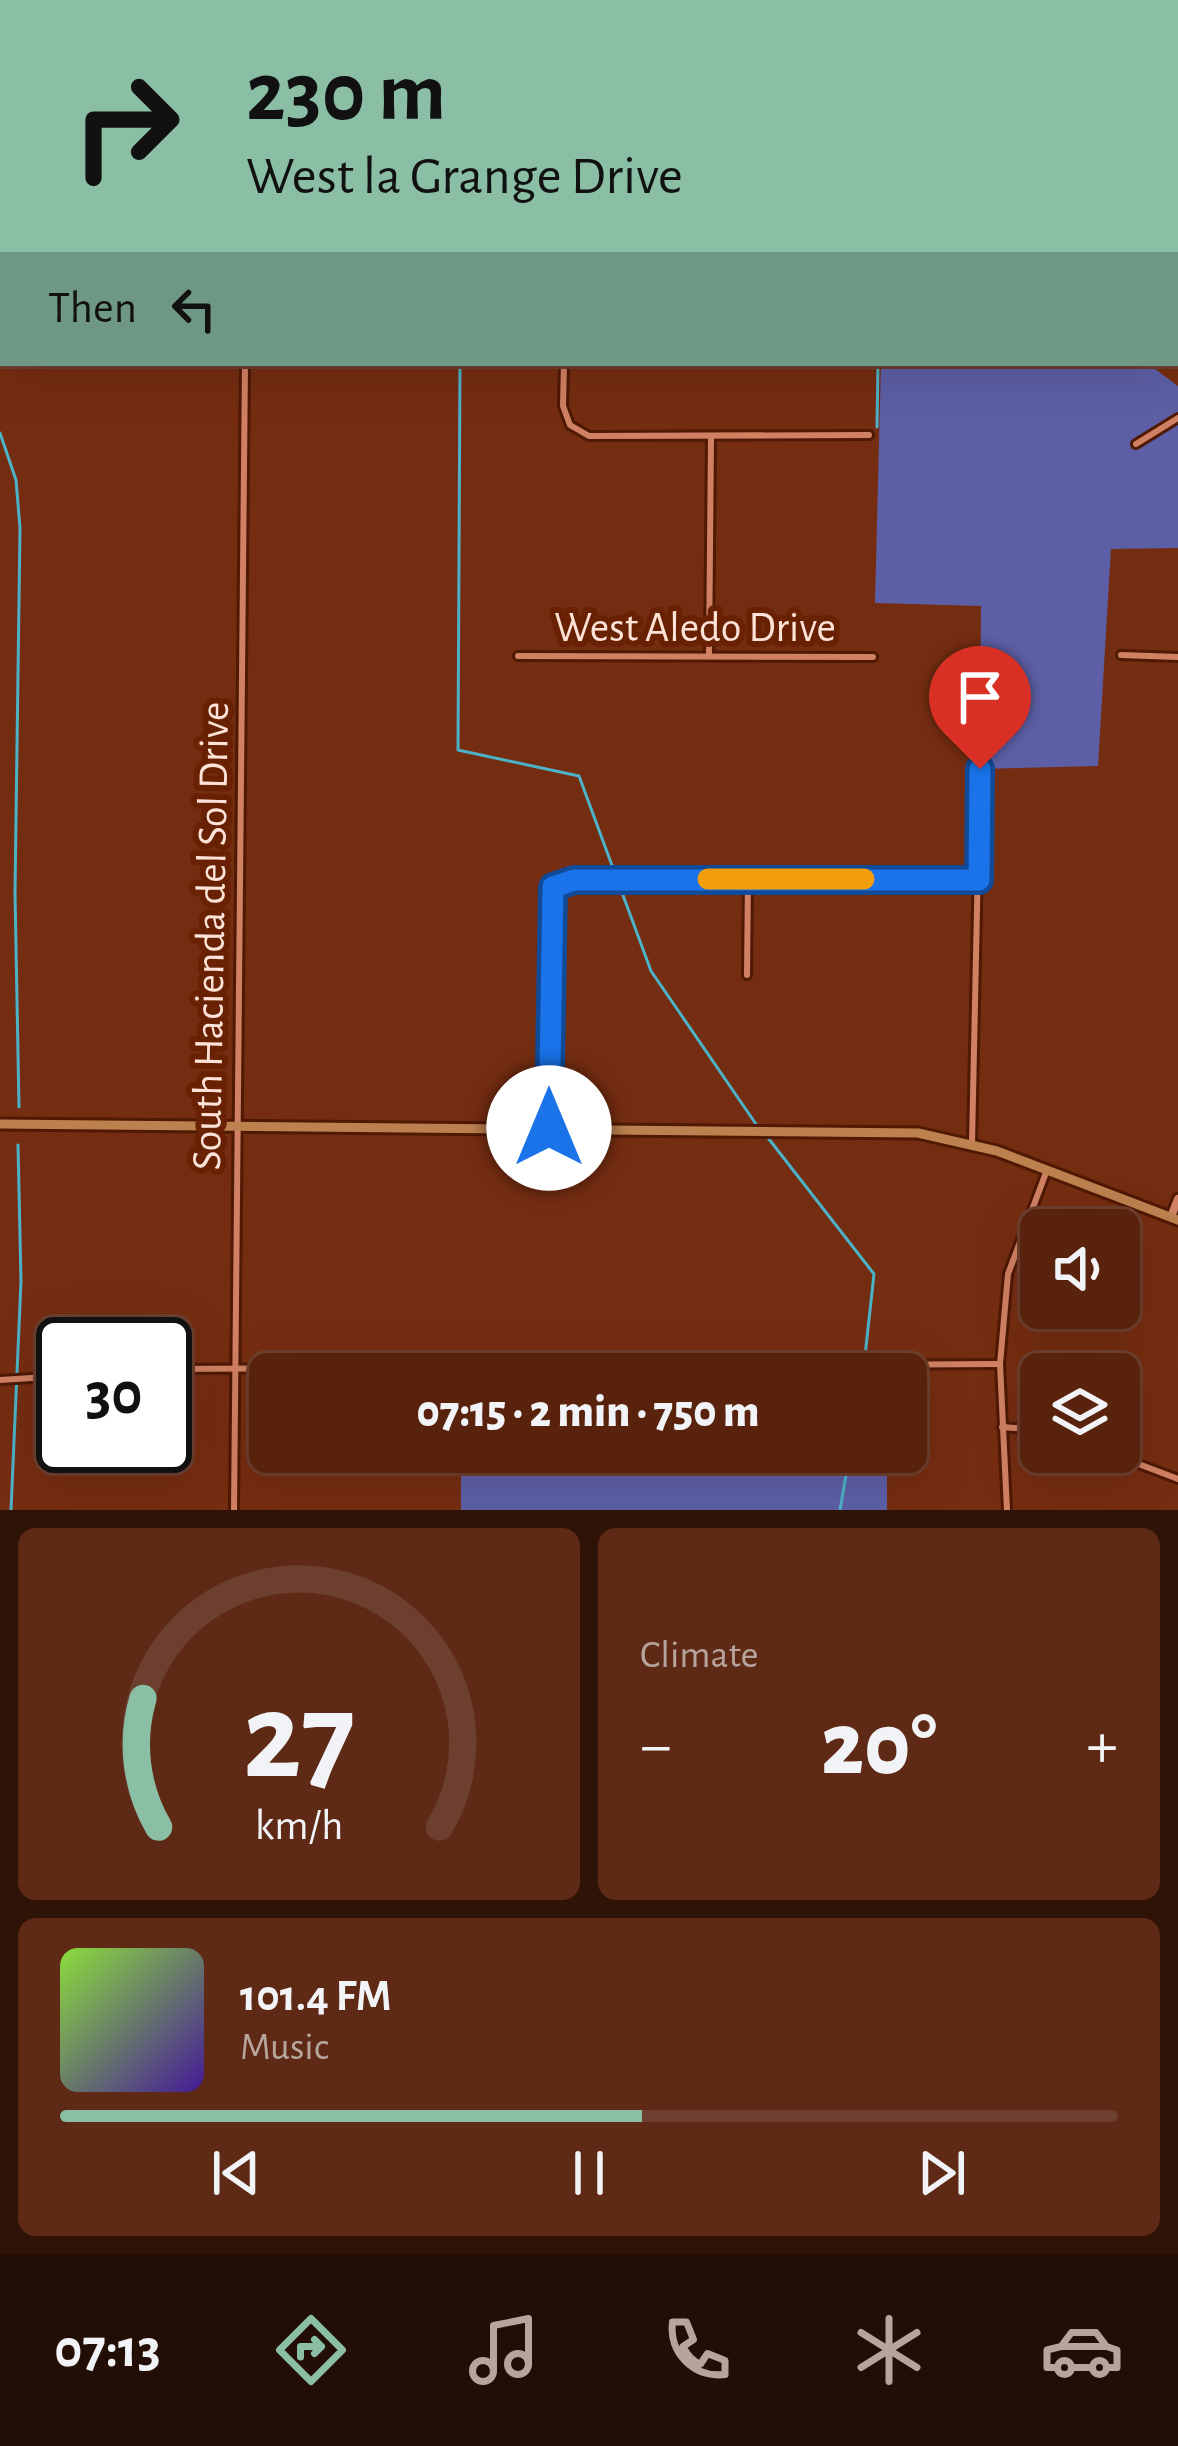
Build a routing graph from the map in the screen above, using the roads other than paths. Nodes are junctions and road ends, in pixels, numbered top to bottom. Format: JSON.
{"nodes":[{"id":1,"x":245,"y":366,"type":"edge"},
{"id":2,"x":564,"y":366,"type":"edge"},
{"id":3,"x":1178,"y":418,"type":"edge"},
{"id":4,"x":869,"y":435,"type":"dead end"},
{"id":5,"x":711,"y":438,"type":"junction"},
{"id":6,"x":1136,"y":444,"type":"dead end"},
{"id":7,"x":1120,"y":655,"type":"dead end"},
{"id":8,"x":518,"y":656,"type":"dead end"},
{"id":9,"x":710,"y":656,"type":"junction"},
{"id":10,"x":873,"y":657,"type":"dead end"},
{"id":11,"x":1178,"y":657,"type":"edge"},
{"id":12,"x":980,"y":769,"type":"dead end"},
{"id":13,"x":748,"y":879,"type":"junction"},
{"id":14,"x":979,"y":880,"type":"junction"},
{"id":15,"x":747,"y":975,"type":"dead end"},
{"id":16,"x":0,"y":1124,"type":"edge"},
{"id":17,"x":237,"y":1126,"type":"junction"},
{"id":18,"x":549,"y":1128,"type":"junction"},
{"id":19,"x":972,"y":1143,"type":"junction"},
{"id":20,"x":1047,"y":1170,"type":"junction"},
{"id":21,"x":1178,"y":1199,"type":"edge"},
{"id":22,"x":1175,"y":1218,"type":"edge"},
{"id":23,"x":1000,"y":1364,"type":"junction"},
{"id":24,"x":235,"y":1365,"type":"junction"},
{"id":25,"x":192,"y":1368,"type":"edge"},
{"id":26,"x":36,"y":1378,"type":"edge"},
{"id":27,"x":0,"y":1380,"type":"edge"},
{"id":28,"x":1002,"y":1427,"type":"junction"},
{"id":29,"x":1020,"y":1428,"type":"edge"},
{"id":30,"x":1140,"y":1465,"type":"edge"},
{"id":31,"x":1178,"y":1479,"type":"edge"},
{"id":32,"x":234,"y":1510,"type":"edge"},
{"id":33,"x":1007,"y":1510,"type":"edge"}],
"edges":[{"from":1,"to":17,"type":"street","name":"South Hacienda del Sol Drive"},
{"from":2,"to":5,"type":"street"},
{"from":3,"to":6,"type":"street"},
{"from":4,"to":5,"type":"street"},
{"from":5,"to":9,"type":"street"},
{"from":7,"to":11,"type":"street"},
{"from":8,"to":9,"type":"street","name":"West Aledo Drive"},
{"from":9,"to":10,"type":"street","name":"West Aledo Drive"},
{"from":12,"to":14,"type":"street"},
{"from":13,"to":14,"type":"street"},
{"from":13,"to":15,"type":"street"},
{"from":13,"to":18,"type":"street"},
{"from":14,"to":19,"type":"street"},
{"from":16,"to":17,"type":"main road"},
{"from":17,"to":18,"type":"main road"},
{"from":17,"to":24,"type":"street","name":"South Hacienda del Sol Drive"},
{"from":18,"to":19,"type":"main road"},
{"from":19,"to":20,"type":"main road"},
{"from":20,"to":22,"type":"main road"},
{"from":20,"to":23,"type":"street"},
{"from":21,"to":22,"type":"street"},
{"from":23,"to":24,"type":"street"},
{"from":23,"to":28,"type":"street"},
{"from":24,"to":25,"type":"street"},
{"from":24,"to":32,"type":"street","name":"South Hacienda del Sol Drive"},
{"from":26,"to":27,"type":"street"},
{"from":28,"to":29,"type":"street"},
{"from":28,"to":33,"type":"street"},
{"from":30,"to":31,"type":"street"}]}
